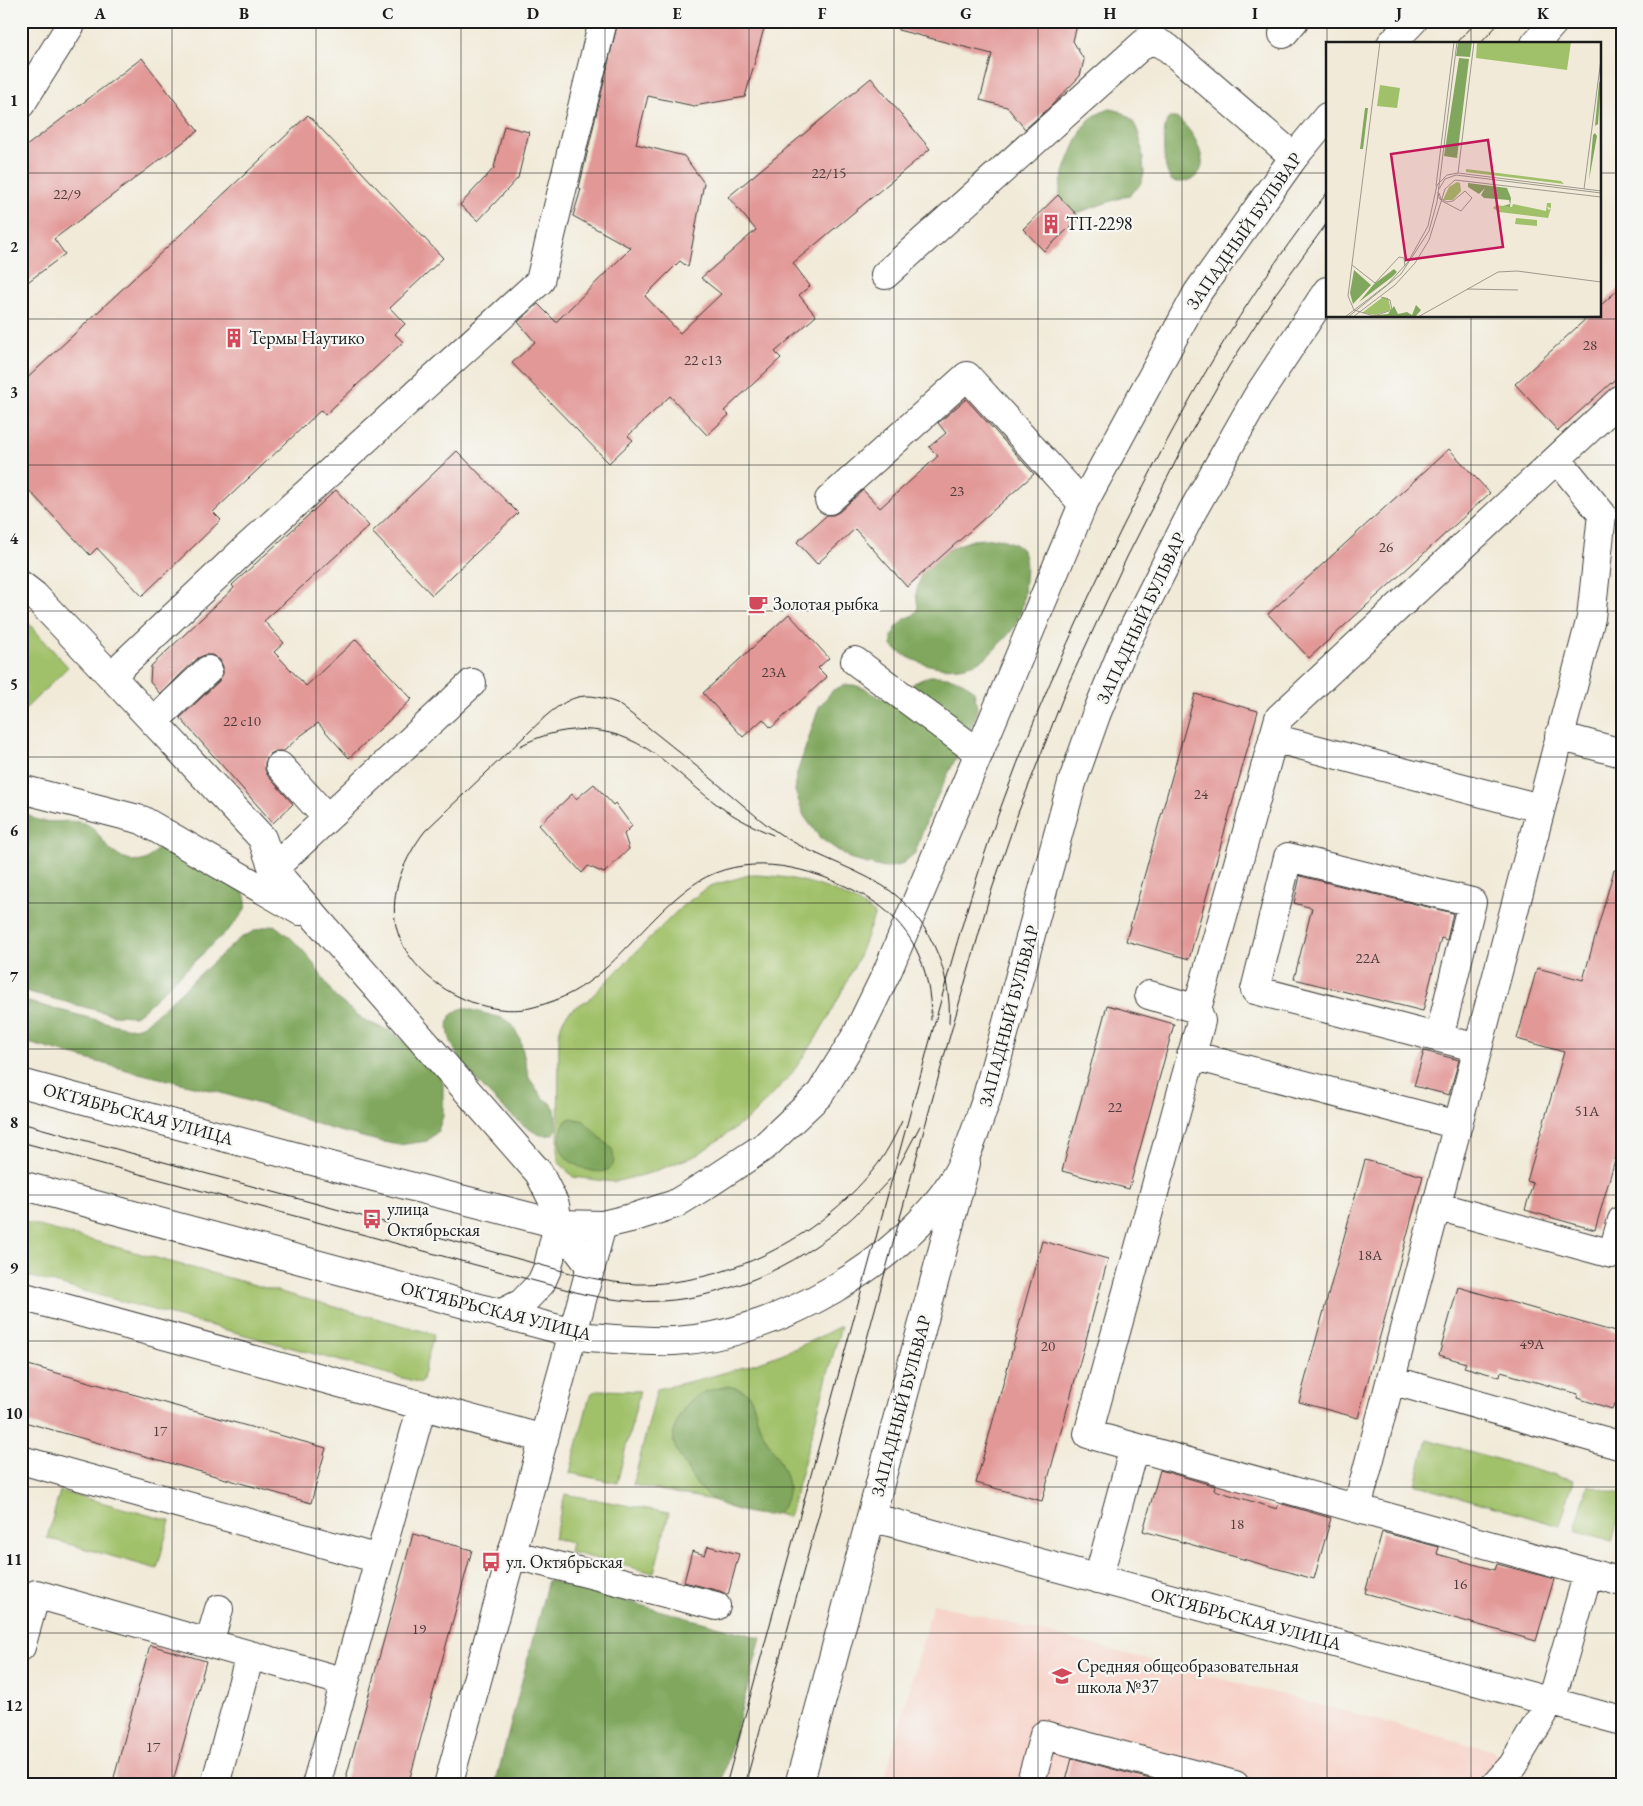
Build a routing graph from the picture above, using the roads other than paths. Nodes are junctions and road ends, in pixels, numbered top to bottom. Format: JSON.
{"nodes":[{"id":1,"x":73,"y":21,"type":"edge"},
{"id":2,"x":603,"y":21,"type":"edge"},
{"id":3,"x":1413,"y":21,"type":"edge"},
{"id":4,"x":1555,"y":21,"type":"edge"},
{"id":5,"x":1394,"y":42,"type":"edge"},
{"id":6,"x":1537,"y":42,"type":"edge"},
{"id":7,"x":21,"y":104,"type":"edge"},
{"id":8,"x":1326,"y":118,"type":"edge"},
{"id":9,"x":1294,"y":158,"type":"junction"},
{"id":10,"x":885,"y":275,"type":"dead end"},
{"id":11,"x":1326,"y":292,"type":"edge"},
{"id":12,"x":1622,"y":398,"type":"edge"},
{"id":13,"x":1557,"y":459,"type":"junction"},
{"id":14,"x":829,"y":500,"type":"dead end"},
{"id":15,"x":1083,"y":504,"type":"junction"},
{"id":16,"x":21,"y":585,"type":"edge"},
{"id":17,"x":855,"y":661,"type":"dead end"},
{"id":18,"x":208,"y":670,"type":"dead end"},
{"id":19,"x":112,"y":676,"type":"junction"},
{"id":20,"x":472,"y":683,"type":"dead end"},
{"id":21,"x":154,"y":721,"type":"junction"},
{"id":22,"x":1559,"y":736,"type":"junction"},
{"id":23,"x":1273,"y":738,"type":"junction"},
{"id":24,"x":979,"y":753,"type":"junction"},
{"id":25,"x":1622,"y":753,"type":"edge"},
{"id":26,"x":280,"y":766,"type":"dead end"},
{"id":27,"x":21,"y":789,"type":"edge"},
{"id":28,"x":1540,"y":808,"type":"junction"},
{"id":29,"x":327,"y":818,"type":"junction"},
{"id":30,"x":273,"y":869,"type":"junction"},
{"id":31,"x":320,"y":923,"type":"junction"},
{"id":32,"x":1149,"y":995,"type":"dead end"},
{"id":33,"x":1197,"y":1009,"type":"junction"},
{"id":34,"x":1439,"y":1038,"type":"junction"},
{"id":35,"x":1478,"y":1048,"type":"junction"},
{"id":36,"x":1191,"y":1055,"type":"junction"},
{"id":37,"x":21,"y":1083,"type":"edge"},
{"id":38,"x":1458,"y":1125,"type":"junction"},
{"id":39,"x":764,"y":1146,"type":"joint"},
{"id":40,"x":971,"y":1146,"type":"junction"},
{"id":41,"x":21,"y":1185,"type":"edge"},
{"id":42,"x":1437,"y":1206,"type":"junction"},
{"id":43,"x":1622,"y":1220,"type":"edge"},
{"id":44,"x":558,"y":1224,"type":"junction"},
{"id":45,"x":602,"y":1225,"type":"junction"},
{"id":46,"x":591,"y":1267,"type":"junction"},
{"id":47,"x":21,"y":1296,"type":"edge"},
{"id":48,"x":500,"y":1314,"type":"junction"},
{"id":49,"x":572,"y":1333,"type":"junction"},
{"id":50,"x":1391,"y":1380,"type":"junction"},
{"id":51,"x":422,"y":1406,"type":"junction"},
{"id":52,"x":544,"y":1439,"type":"junction"},
{"id":53,"x":1134,"y":1446,"type":"junction"},
{"id":54,"x":1622,"y":1446,"type":"edge"},
{"id":55,"x":21,"y":1460,"type":"edge"},
{"id":56,"x":1357,"y":1508,"type":"junction"},
{"id":57,"x":871,"y":1517,"type":"junction"},
{"id":58,"x":511,"y":1554,"type":"junction"},
{"id":59,"x":379,"y":1559,"type":"junction"},
{"id":60,"x":1588,"y":1573,"type":"junction"},
{"id":61,"x":1098,"y":1579,"type":"junction"},
{"id":62,"x":1622,"y":1582,"type":"edge"},
{"id":63,"x":28,"y":1592,"type":"edge"},
{"id":64,"x":716,"y":1606,"type":"dead end"},
{"id":65,"x":219,"y":1608,"type":"dead end"},
{"id":66,"x":209,"y":1643,"type":"junction"},
{"id":67,"x":21,"y":1648,"type":"edge"},
{"id":68,"x":250,"y":1655,"type":"junction"},
{"id":69,"x":344,"y":1682,"type":"junction"},
{"id":70,"x":1551,"y":1701,"type":"junction"},
{"id":71,"x":1622,"y":1721,"type":"edge"},
{"id":72,"x":215,"y":1785,"type":"edge"},
{"id":73,"x":316,"y":1785,"type":"edge"},
{"id":74,"x":448,"y":1785,"type":"edge"},
{"id":75,"x":799,"y":1785,"type":"edge"},
{"id":76,"x":1030,"y":1785,"type":"edge"},
{"id":77,"x":1235,"y":1785,"type":"edge"},
{"id":78,"x":1495,"y":1785,"type":"edge"}],
"edges":[{"from":1,"to":7,"type":"main road"},
{"from":2,"to":19,"type":"main road"},
{"from":3,"to":5,"type":"main road"},
{"from":4,"to":6,"type":"main road"},
{"from":8,"to":9,"type":"main road","name":"ЗАПАДНЫЙ БУЛЬВАР"},
{"from":9,"to":10,"type":"main road"},
{"from":9,"to":15,"type":"main road","name":"ЗАПАДНЫЙ БУЛЬВАР"},
{"from":11,"to":40,"type":"main road","name":"ЗАПАДНЫЙ БУЛЬВАР"},
{"from":12,"to":13,"type":"main road"},
{"from":13,"to":22,"type":"main road"},
{"from":13,"to":23,"type":"main road"},
{"from":14,"to":15,"type":"main road"},
{"from":15,"to":24,"type":"main road","name":"ЗАПАДНЫЙ БУЛЬВАР"},
{"from":16,"to":19,"type":"main road"},
{"from":17,"to":24,"type":"main road"},
{"from":18,"to":21,"type":"main road"},
{"from":19,"to":21,"type":"main road"},
{"from":20,"to":29,"type":"main road"},
{"from":21,"to":30,"type":"main road"},
{"from":22,"to":25,"type":"main road"},
{"from":22,"to":28,"type":"main road"},
{"from":23,"to":28,"type":"main road"},
{"from":23,"to":33,"type":"main road"},
{"from":24,"to":39,"type":"main road","name":"ЗАПАДНЫЙ БУЛЬВАР"},
{"from":26,"to":29,"type":"main road"},
{"from":27,"to":31,"type":"main road"},
{"from":28,"to":35,"type":"main road"},
{"from":29,"to":30,"type":"main road"},
{"from":30,"to":31,"type":"main road"},
{"from":31,"to":44,"type":"main road"},
{"from":32,"to":33,"type":"main road"},
{"from":33,"to":36,"type":"main road"},
{"from":34,"to":34,"type":"main road"},
{"from":34,"to":35,"type":"main road"},
{"from":35,"to":38,"type":"main road"},
{"from":36,"to":38,"type":"main road"},
{"from":36,"to":53,"type":"main road"},
{"from":37,"to":44,"type":"main road","name":"ОКТЯБРЬСКАЯ УЛИЦА"},
{"from":38,"to":42,"type":"main road"},
{"from":39,"to":45,"type":"main road","name":"ОКТЯБРЬСКАЯ УЛИЦА"},
{"from":40,"to":49,"type":"main road","name":"ОКТЯБРЬСКАЯ УЛИЦА"},
{"from":40,"to":57,"type":"main road","name":"ЗАПАДНЫЙ БУЛЬВАР"},
{"from":41,"to":48,"type":"main road","name":"ОКТЯБРЬСКАЯ УЛИЦА"},
{"from":42,"to":43,"type":"main road"},
{"from":42,"to":50,"type":"main road"},
{"from":44,"to":45,"type":"main road","name":"ОКТЯБРЬСКАЯ УЛИЦА"},
{"from":44,"to":46,"type":"main road"},
{"from":44,"to":48,"type":"main road"},
{"from":45,"to":46,"type":"main road"},
{"from":46,"to":49,"type":"main road"},
{"from":47,"to":51,"type":"main road"},
{"from":48,"to":49,"type":"main road","name":"ОКТЯБРЬСКАЯ УЛИЦА"},
{"from":49,"to":52,"type":"main road"},
{"from":50,"to":54,"type":"main road"},
{"from":50,"to":56,"type":"main road"},
{"from":51,"to":52,"type":"main road"},
{"from":51,"to":59,"type":"main road"},
{"from":52,"to":58,"type":"main road"},
{"from":53,"to":56,"type":"main road"},
{"from":53,"to":61,"type":"main road"},
{"from":55,"to":59,"type":"main road"},
{"from":56,"to":60,"type":"main road"},
{"from":57,"to":61,"type":"main road","name":"ОКТЯБРЬСКАЯ УЛИЦА"},
{"from":57,"to":75,"type":"main road","name":"ЗАПАДНЫЙ БУЛЬВАР"},
{"from":58,"to":64,"type":"main road"},
{"from":58,"to":74,"type":"main road"},
{"from":59,"to":69,"type":"main road"},
{"from":60,"to":62,"type":"main road"},
{"from":60,"to":70,"type":"main road"},
{"from":61,"to":70,"type":"main road","name":"ОКТЯБРЬСКАЯ УЛИЦА"},
{"from":63,"to":66,"type":"main road"},
{"from":63,"to":67,"type":"main road"},
{"from":65,"to":66,"type":"main road"},
{"from":66,"to":68,"type":"main road"},
{"from":68,"to":69,"type":"main road"},
{"from":68,"to":72,"type":"main road"},
{"from":69,"to":73,"type":"main road"},
{"from":70,"to":71,"type":"main road","name":"ОКТЯБРЬСКАЯ УЛИЦА"},
{"from":70,"to":78,"type":"main road"},
{"from":76,"to":77,"type":"main road"}]}
